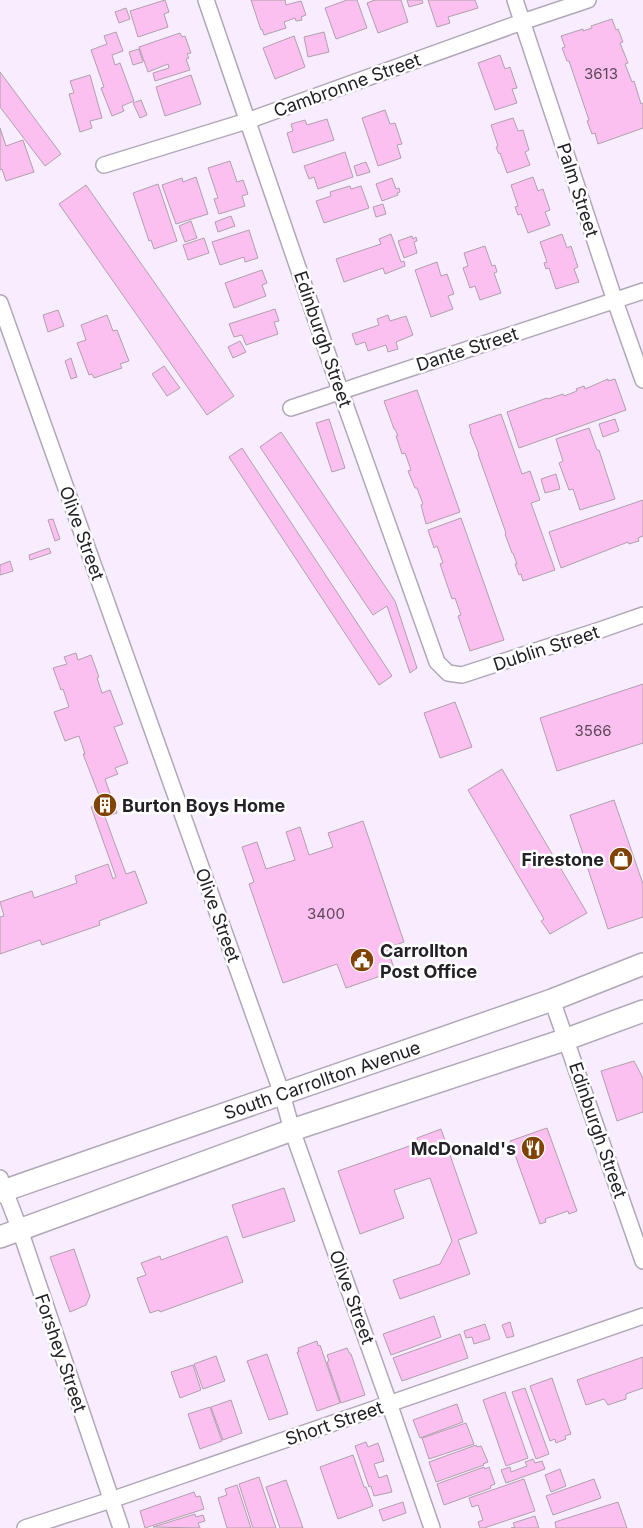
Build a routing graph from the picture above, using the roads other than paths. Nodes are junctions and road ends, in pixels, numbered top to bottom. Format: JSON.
{"nodes":[{"id":1,"x":206,"y":0,"type":"edge"},
{"id":2,"x":515,"y":0,"type":"edge"},
{"id":3,"x":588,"y":0,"type":"edge"},
{"id":4,"x":522,"y":22,"type":"junction"},
{"id":5,"x":247,"y":120,"type":"junction"},
{"id":6,"x":104,"y":165,"type":"dead end"},
{"id":7,"x":643,"y":291,"type":"edge"},
{"id":8,"x":615,"y":301,"type":"junction"},
{"id":9,"x":0,"y":303,"type":"edge"},
{"id":10,"x":643,"y":380,"type":"edge"},
{"id":11,"x":340,"y":390,"type":"junction"},
{"id":12,"x":291,"y":408,"type":"dead end"},
{"id":13,"x":643,"y":615,"type":"edge"},
{"id":14,"x":448,"y":673,"type":"joint"},
{"id":15,"x":643,"y":964,"type":"edge"},
{"id":16,"x":552,"y":1000,"type":"junction"},
{"id":17,"x":643,"y":1011,"type":"edge"},
{"id":18,"x":567,"y":1039,"type":"junction"},
{"id":19,"x":282,"y":1094,"type":"junction"},
{"id":20,"x":292,"y":1130,"type":"junction"},
{"id":21,"x":1,"y":1187,"type":"edge"},
{"id":22,"x":20,"y":1230,"type":"junction"},
{"id":23,"x":0,"y":1237,"type":"edge"},
{"id":24,"x":643,"y":1261,"type":"edge"},
{"id":25,"x":643,"y":1316,"type":"edge"},
{"id":26,"x":389,"y":1403,"type":"junction"},
{"id":27,"x":111,"y":1500,"type":"junction"},
{"id":28,"x":25,"y":1528,"type":"edge"},
{"id":29,"x":121,"y":1528,"type":"edge"},
{"id":30,"x":432,"y":1528,"type":"edge"}],
"edges":[{"from":1,"to":5,"type":"street","name":"Edinburgh Street"},
{"from":2,"to":4,"type":"street","name":"Palm Street"},
{"from":3,"to":4,"type":"street","name":"Cambronne Street"},
{"from":4,"to":5,"type":"street","name":"Cambronne Street"},
{"from":4,"to":8,"type":"street","name":"Palm Street"},
{"from":5,"to":6,"type":"street","name":"Cambronne Street"},
{"from":5,"to":11,"type":"street","name":"Edinburgh Street"},
{"from":7,"to":8,"type":"street","name":"Dante Street"},
{"from":8,"to":10,"type":"street","name":"Palm Street"},
{"from":8,"to":11,"type":"street","name":"Dante Street"},
{"from":9,"to":19,"type":"street","name":"Olive Street"},
{"from":11,"to":12,"type":"street","name":"Dante Street"},
{"from":11,"to":14,"type":"street","name":"Edinburgh Street"},
{"from":13,"to":14,"type":"street","name":"Dublin Street"},
{"from":15,"to":16,"type":"main road","name":"South Carrollton Avenue"},
{"from":16,"to":18,"type":"street","name":"Edinburgh Street"},
{"from":16,"to":19,"type":"main road","name":"South Carrollton Avenue"},
{"from":17,"to":18,"type":"main road"},
{"from":18,"to":20,"type":"main road"},
{"from":18,"to":24,"type":"street","name":"Edinburgh Street"},
{"from":19,"to":20,"type":"street","name":"Olive Street"},
{"from":19,"to":21,"type":"main road","name":"South Carrollton Avenue"},
{"from":20,"to":22,"type":"main road"},
{"from":20,"to":26,"type":"street","name":"Olive Street"},
{"from":21,"to":22,"type":"street","name":"Forshey Street"},
{"from":22,"to":23,"type":"main road"},
{"from":22,"to":27,"type":"street","name":"Forshey Street"},
{"from":25,"to":26,"type":"street","name":"Short Street"},
{"from":26,"to":27,"type":"street","name":"Short Street"},
{"from":26,"to":30,"type":"street","name":"Olive Street"},
{"from":27,"to":28,"type":"street","name":"Short Street"},
{"from":27,"to":29,"type":"street","name":"Forshey Street"}]}
